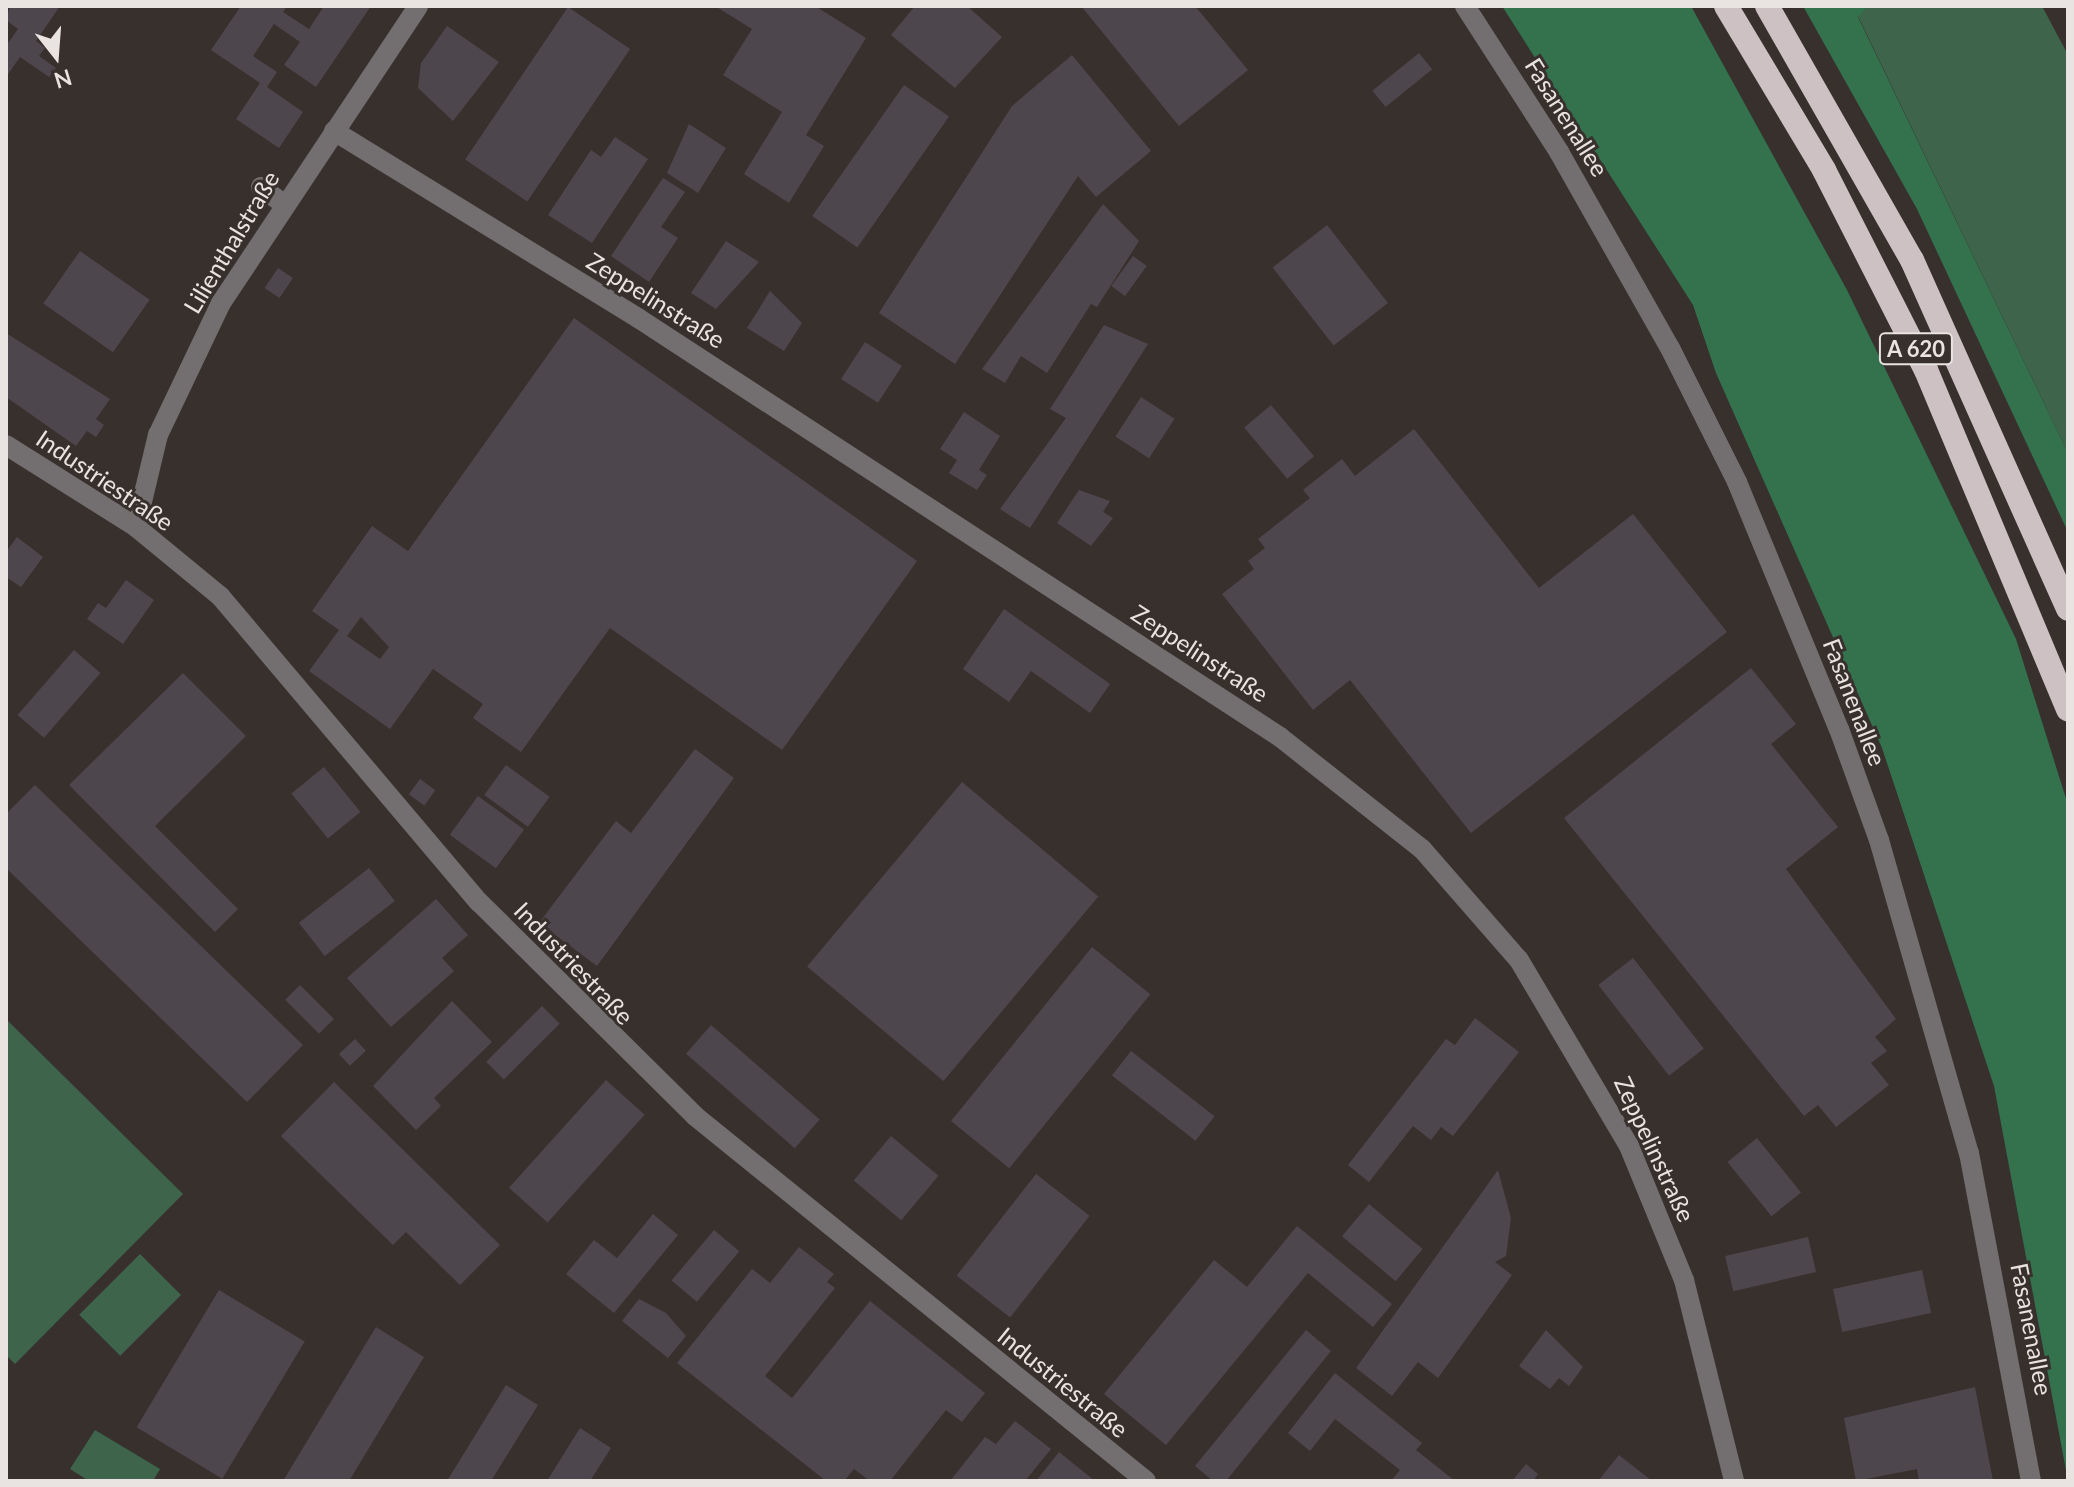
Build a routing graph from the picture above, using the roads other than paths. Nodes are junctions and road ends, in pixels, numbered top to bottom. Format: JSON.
{"nodes":[{"id":1,"x":418,"y":6,"type":"edge"},
{"id":2,"x":1465,"y":6,"type":"edge"},
{"id":3,"x":1726,"y":6,"type":"edge"},
{"id":4,"x":1767,"y":6,"type":"edge"},
{"id":5,"x":334,"y":131,"type":"junction"},
{"id":6,"x":261,"y":187,"type":"dead end"},
{"id":7,"x":282,"y":203,"type":"junction"},
{"id":8,"x":6,"y":445,"type":"edge"},
{"id":9,"x":136,"y":527,"type":"junction"},
{"id":10,"x":2068,"y":609,"type":"edge"},
{"id":11,"x":2068,"y":709,"type":"edge"},
{"id":12,"x":1146,"y":1481,"type":"edge"},
{"id":13,"x":1734,"y":1481,"type":"edge"},
{"id":14,"x":2031,"y":1481,"type":"edge"}],
"edges":[{"from":1,"to":5,"type":"street","name":"Lilienthalstraße"},
{"from":2,"to":14,"type":"street","name":"Fasanenallee"},
{"from":3,"to":11,"type":"highway","number":"A 620"},
{"from":4,"to":10,"type":"highway","number":"A 620"},
{"from":5,"to":7,"type":"street","name":"Lilienthalstraße"},
{"from":5,"to":13,"type":"street","name":"Zeppelinstraße"},
{"from":6,"to":7,"type":"street"},
{"from":7,"to":9,"type":"street","name":"Lilienthalstraße"},
{"from":8,"to":9,"type":"street","name":"Industriestraße"},
{"from":9,"to":12,"type":"street","name":"Industriestraße"}]}
